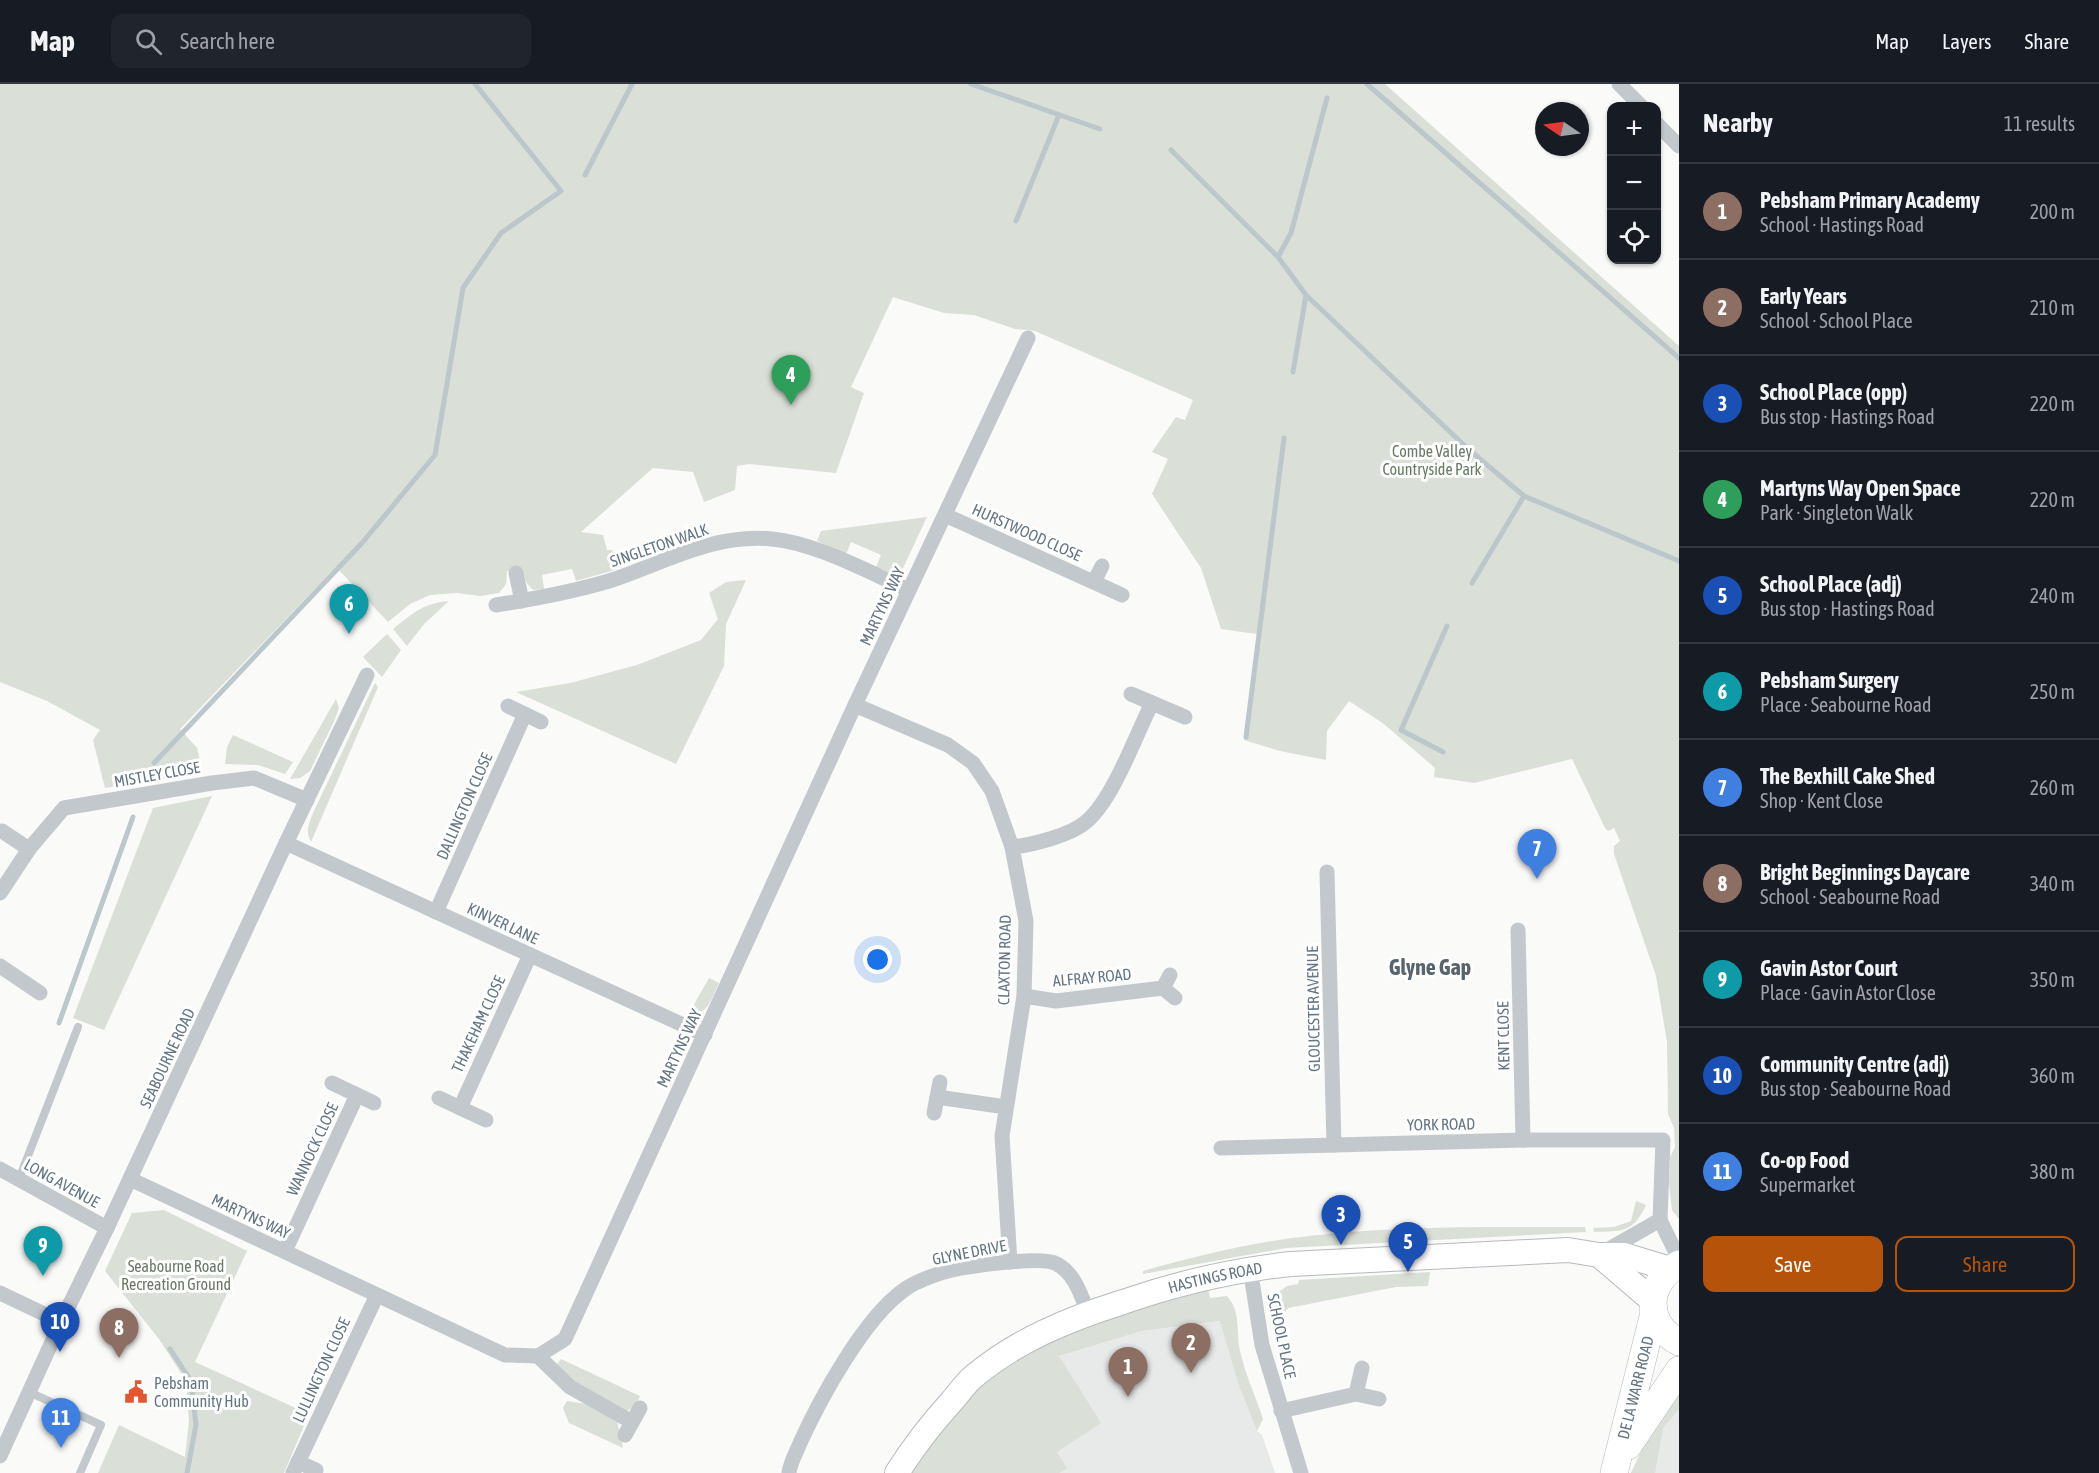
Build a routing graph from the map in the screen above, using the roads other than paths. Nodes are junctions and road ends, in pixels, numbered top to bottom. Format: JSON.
{"nodes":[{"id":1,"x":1619,"y":84,"type":"edge"},
{"id":2,"x":1637,"y":102,"type":"edge"},
{"id":3,"x":1661,"y":128,"type":"edge"},
{"id":4,"x":1679,"y":146,"type":"edge"},
{"id":5,"x":1028,"y":338,"type":"dead end"},
{"id":6,"x":945,"y":515,"type":"junction"},
{"id":7,"x":1102,"y":566,"type":"dead end"},
{"id":8,"x":516,"y":573,"type":"dead end"},
{"id":9,"x":1094,"y":582,"type":"junction"},
{"id":10,"x":909,"y":590,"type":"junction"},
{"id":11,"x":1122,"y":595,"type":"dead end"},
{"id":12,"x":522,"y":601,"type":"junction"},
{"id":13,"x":496,"y":605,"type":"dead end"},
{"id":14,"x":367,"y":675,"type":"dead end"},
{"id":15,"x":1131,"y":694,"type":"dead end"},
{"id":16,"x":1152,"y":703,"type":"junction"},
{"id":17,"x":855,"y":705,"type":"junction"},
{"id":18,"x":508,"y":706,"type":"dead end"},
{"id":19,"x":525,"y":714,"type":"junction"},
{"id":20,"x":1185,"y":717,"type":"dead end"},
{"id":21,"x":541,"y":722,"type":"dead end"},
{"id":22,"x":307,"y":800,"type":"junction"},
{"id":23,"x":2,"y":831,"type":"dead end"},
{"id":24,"x":286,"y":843,"type":"junction"},
{"id":25,"x":1012,"y":847,"type":"junction"},
{"id":26,"x":29,"y":849,"type":"junction"},
{"id":27,"x":1328,"y":872,"type":"dead end"},
{"id":28,"x":0,"y":893,"type":"edge"},
{"id":29,"x":436,"y":912,"type":"junction"},
{"id":30,"x":1518,"y":930,"type":"dead end"},
{"id":31,"x":530,"y":955,"type":"junction"},
{"id":32,"x":0,"y":966,"type":"edge"},
{"id":33,"x":40,"y":993,"type":"dead end"},
{"id":34,"x":1024,"y":996,"type":"junction"},
{"id":35,"x":1175,"y":998,"type":"dead end"},
{"id":36,"x":78,"y":1027,"type":"dead end"},
{"id":37,"x":705,"y":1035,"type":"junction"},
{"id":38,"x":332,"y":1083,"type":"dead end"},
{"id":39,"x":357,"y":1095,"type":"junction"},
{"id":40,"x":439,"y":1098,"type":"dead end"},
{"id":41,"x":374,"y":1103,"type":"dead end"},
{"id":42,"x":1006,"y":1107,"type":"junction"},
{"id":43,"x":460,"y":1108,"type":"junction"},
{"id":44,"x":934,"y":1113,"type":"dead end"},
{"id":45,"x":486,"y":1120,"type":"dead end"},
{"id":46,"x":1523,"y":1140,"type":"junction"},
{"id":47,"x":1334,"y":1145,"type":"junction"},
{"id":48,"x":1221,"y":1148,"type":"dead end"},
{"id":49,"x":0,"y":1169,"type":"edge"},
{"id":50,"x":19,"y":1179,"type":"junction"},
{"id":51,"x":130,"y":1179,"type":"junction"},
{"id":52,"x":1660,"y":1221,"type":"junction"},
{"id":53,"x":107,"y":1228,"type":"junction"},
{"id":54,"x":285,"y":1251,"type":"junction"},
{"id":55,"x":1599,"y":1255,"type":"junction"},
{"id":56,"x":1010,"y":1262,"type":"junction"},
{"id":57,"x":1676,"y":1264,"type":"edge"},
{"id":58,"x":1250,"y":1268,"type":"junction"},
{"id":59,"x":376,"y":1294,"type":"junction"},
{"id":60,"x":2,"y":1300,"type":"edge"},
{"id":61,"x":1653,"y":1307,"type":"junction"},
{"id":62,"x":1088,"y":1313,"type":"junction"},
{"id":63,"x":61,"y":1322,"type":"junction"},
{"id":64,"x":1679,"y":1342,"type":"edge"},
{"id":65,"x":538,"y":1356,"type":"junction"},
{"id":66,"x":1362,"y":1368,"type":"dead end"},
{"id":67,"x":1679,"y":1370,"type":"edge"},
{"id":68,"x":29,"y":1392,"type":"junction"},
{"id":69,"x":1356,"y":1394,"type":"junction"},
{"id":70,"x":1379,"y":1399,"type":"dead end"},
{"id":71,"x":640,"y":1408,"type":"dead end"},
{"id":72,"x":1281,"y":1411,"type":"junction"},
{"id":73,"x":0,"y":1456,"type":"edge"},
{"id":74,"x":295,"y":1467,"type":"edge"},
{"id":75,"x":1616,"y":1467,"type":"edge"},
{"id":76,"x":316,"y":1470,"type":"dead end"},
{"id":77,"x":80,"y":1473,"type":"edge"},
{"id":78,"x":789,"y":1473,"type":"edge"},
{"id":79,"x":897,"y":1473,"type":"edge"},
{"id":80,"x":1301,"y":1473,"type":"edge"}],
"edges":[{"from":1,"to":2,"type":"street"},
{"from":3,"to":4,"type":"street"},
{"from":5,"to":6,"type":"street","name":"MARTYNS WAY"},
{"from":6,"to":9,"type":"street","name":"HURSTWOOD CLOSE"},
{"from":6,"to":10,"type":"street","name":"MARTYNS WAY"},
{"from":7,"to":9,"type":"street","name":"HURSTWOOD CLOSE"},
{"from":8,"to":12,"type":"street"},
{"from":9,"to":11,"type":"street","name":"HURSTWOOD CLOSE"},
{"from":10,"to":12,"type":"street","name":"SINGLETON WALK"},
{"from":10,"to":17,"type":"street","name":"MARTYNS WAY"},
{"from":12,"to":13,"type":"street","name":"SINGLETON WALK"},
{"from":14,"to":22,"type":"street","name":"SEABOURNE ROAD"},
{"from":15,"to":16,"type":"street"},
{"from":16,"to":20,"type":"street"},
{"from":16,"to":25,"type":"street"},
{"from":17,"to":25,"type":"street","name":"CLAXTON ROAD"},
{"from":17,"to":37,"type":"street","name":"MARTYNS WAY"},
{"from":18,"to":19,"type":"street"},
{"from":19,"to":21,"type":"street"},
{"from":19,"to":29,"type":"street","name":"DALLINGTON CLOSE"},
{"from":22,"to":24,"type":"street","name":"SEABOURNE ROAD"},
{"from":22,"to":26,"type":"street","name":"MISTLEY CLOSE"},
{"from":23,"to":26,"type":"street"},
{"from":24,"to":29,"type":"street","name":"KINVER LANE"},
{"from":24,"to":51,"type":"street","name":"SEABOURNE ROAD"},
{"from":25,"to":34,"type":"street","name":"CLAXTON ROAD"},
{"from":26,"to":28,"type":"street","name":"MISTLEY CLOSE"},
{"from":27,"to":47,"type":"street","name":"GLOUCESTER AVENUE"},
{"from":29,"to":31,"type":"street","name":"KINVER LANE"},
{"from":30,"to":46,"type":"street","name":"KENT CLOSE"},
{"from":31,"to":37,"type":"street","name":"KINVER LANE"},
{"from":31,"to":43,"type":"street","name":"THAKEHAM CLOSE"},
{"from":32,"to":33,"type":"street"},
{"from":34,"to":35,"type":"street","name":"ALFRAY ROAD"},
{"from":34,"to":42,"type":"street","name":"CLAXTON ROAD"},
{"from":36,"to":50,"type":"lane"},
{"from":37,"to":65,"type":"street","name":"MARTYNS WAY"},
{"from":38,"to":39,"type":"street","name":"WANNOCK CLOSE"},
{"from":39,"to":41,"type":"street","name":"WANNOCK CLOSE"},
{"from":39,"to":54,"type":"street","name":"WANNOCK CLOSE"},
{"from":40,"to":43,"type":"street"},
{"from":42,"to":44,"type":"street"},
{"from":42,"to":56,"type":"street","name":"CLAXTON ROAD"},
{"from":43,"to":45,"type":"street"},
{"from":46,"to":47,"type":"street","name":"YORK ROAD"},
{"from":46,"to":52,"type":"street","name":"YORK ROAD"},
{"from":47,"to":48,"type":"street","name":"YORK ROAD"},
{"from":49,"to":50,"type":"street","name":"LONG AVENUE"},
{"from":50,"to":53,"type":"street","name":"LONG AVENUE"},
{"from":51,"to":53,"type":"street","name":"SEABOURNE ROAD"},
{"from":51,"to":54,"type":"street","name":"MARTYNS WAY"},
{"from":52,"to":55,"type":"street"},
{"from":52,"to":57,"type":"street"},
{"from":53,"to":63,"type":"street","name":"SEABOURNE ROAD"},
{"from":54,"to":59,"type":"street","name":"MARTYNS WAY"},
{"from":55,"to":57,"type":"main road","name":"HASTINGS ROAD"},
{"from":55,"to":58,"type":"main road","name":"HASTINGS ROAD"},
{"from":55,"to":61,"type":"main road"},
{"from":56,"to":62,"type":"street","name":"GLYNE DRIVE"},
{"from":56,"to":78,"type":"street","name":"GLYNE DRIVE"},
{"from":57,"to":61,"type":"highway","name":"DE LA WARR ROAD"},
{"from":58,"to":62,"type":"main road","name":"HASTINGS ROAD"},
{"from":58,"to":72,"type":"street","name":"SCHOOL PLACE"},
{"from":59,"to":65,"type":"street","name":"MARTYNS WAY"},
{"from":59,"to":74,"type":"street","name":"LULLINGTON CLOSE"},
{"from":60,"to":63,"type":"street"},
{"from":61,"to":64,"type":"highway"},
{"from":61,"to":75,"type":"highway","name":"DE LA WARR ROAD"},
{"from":62,"to":79,"type":"main road","name":"HASTINGS ROAD"},
{"from":63,"to":68,"type":"street","name":"SEABOURNE ROAD"},
{"from":65,"to":71,"type":"street"},
{"from":66,"to":69,"type":"street"},
{"from":67,"to":75,"type":"highway","name":"DE LA WARR ROAD"},
{"from":68,"to":73,"type":"street","name":"SEABOURNE ROAD"},
{"from":68,"to":77,"type":"lane"},
{"from":69,"to":70,"type":"street"},
{"from":69,"to":72,"type":"street"},
{"from":72,"to":80,"type":"street","name":"SCHOOL PLACE"},
{"from":74,"to":76,"type":"street","name":"LULLINGTON CLOSE"}]}
